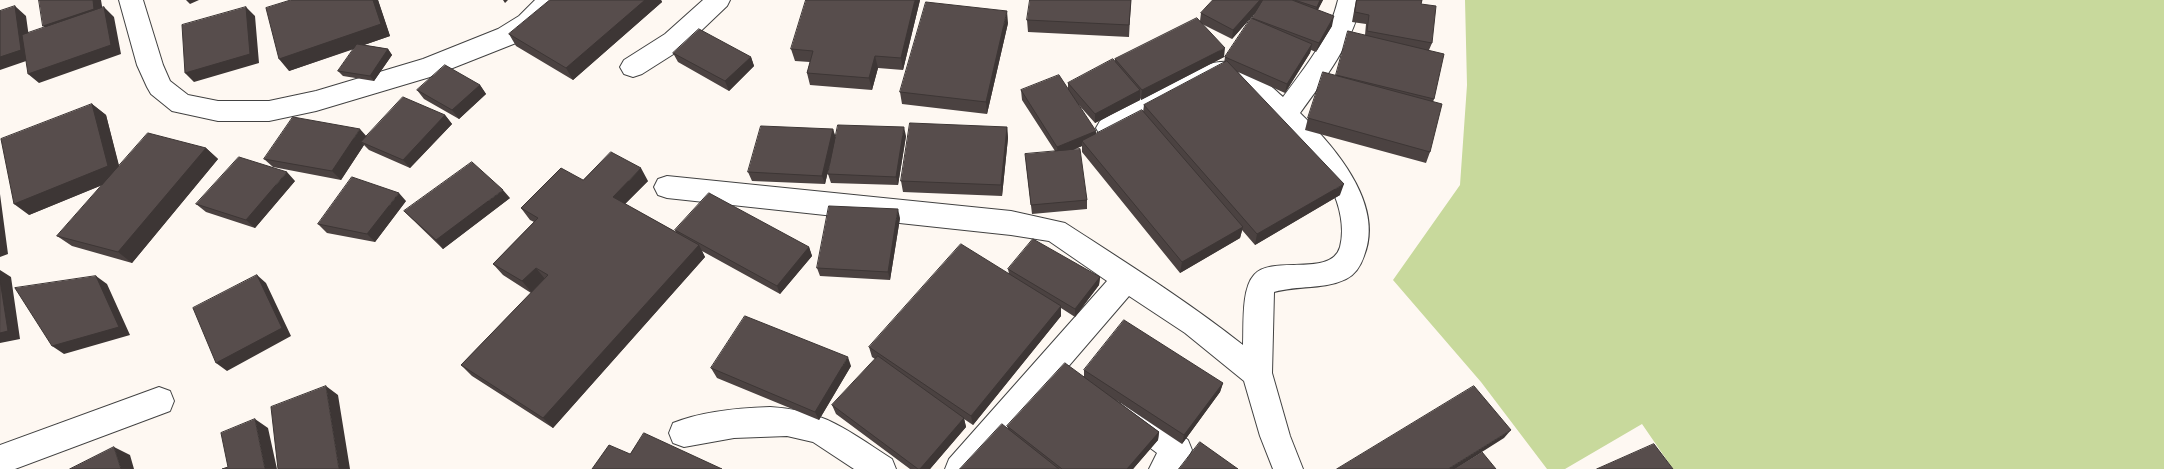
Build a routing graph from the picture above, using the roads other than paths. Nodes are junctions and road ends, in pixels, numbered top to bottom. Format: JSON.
{"nodes":[{"id":1,"x":131,"y":0,"type":"edge"},
{"id":2,"x":550,"y":0,"type":"edge"},
{"id":3,"x":718,"y":0,"type":"edge"},
{"id":4,"x":1350,"y":0,"type":"edge"},
{"id":5,"x":633,"y":67,"type":"dead end"},
{"id":6,"x":1284,"y":113,"type":"junction"},
{"id":7,"x":1100,"y":133,"type":"edge"},
{"id":8,"x":667,"y":187,"type":"dead end"},
{"id":9,"x":1127,"y":278,"type":"junction"},
{"id":10,"x":1257,"y":373,"type":"junction"},
{"id":11,"x":1108,"y":399,"type":"edge"},
{"id":12,"x":159,"y":401,"type":"dead end"},
{"id":13,"x":684,"y":433,"type":"dead end"},
{"id":14,"x":0,"y":460,"type":"edge"},
{"id":15,"x":881,"y":469,"type":"edge"},
{"id":16,"x":960,"y":469,"type":"edge"},
{"id":17,"x":1164,"y":469,"type":"edge"},
{"id":18,"x":1288,"y":469,"type":"edge"}],
"edges":[{"from":1,"to":2,"type":"street"},
{"from":3,"to":5,"type":"street"},
{"from":4,"to":6,"type":"street"},
{"from":6,"to":7,"type":"street"},
{"from":6,"to":10,"type":"street"},
{"from":8,"to":9,"type":"street"},
{"from":9,"to":10,"type":"street"},
{"from":9,"to":16,"type":"street"},
{"from":10,"to":18,"type":"street"},
{"from":11,"to":17,"type":"street"},
{"from":12,"to":14,"type":"street"},
{"from":13,"to":15,"type":"street"}]}
